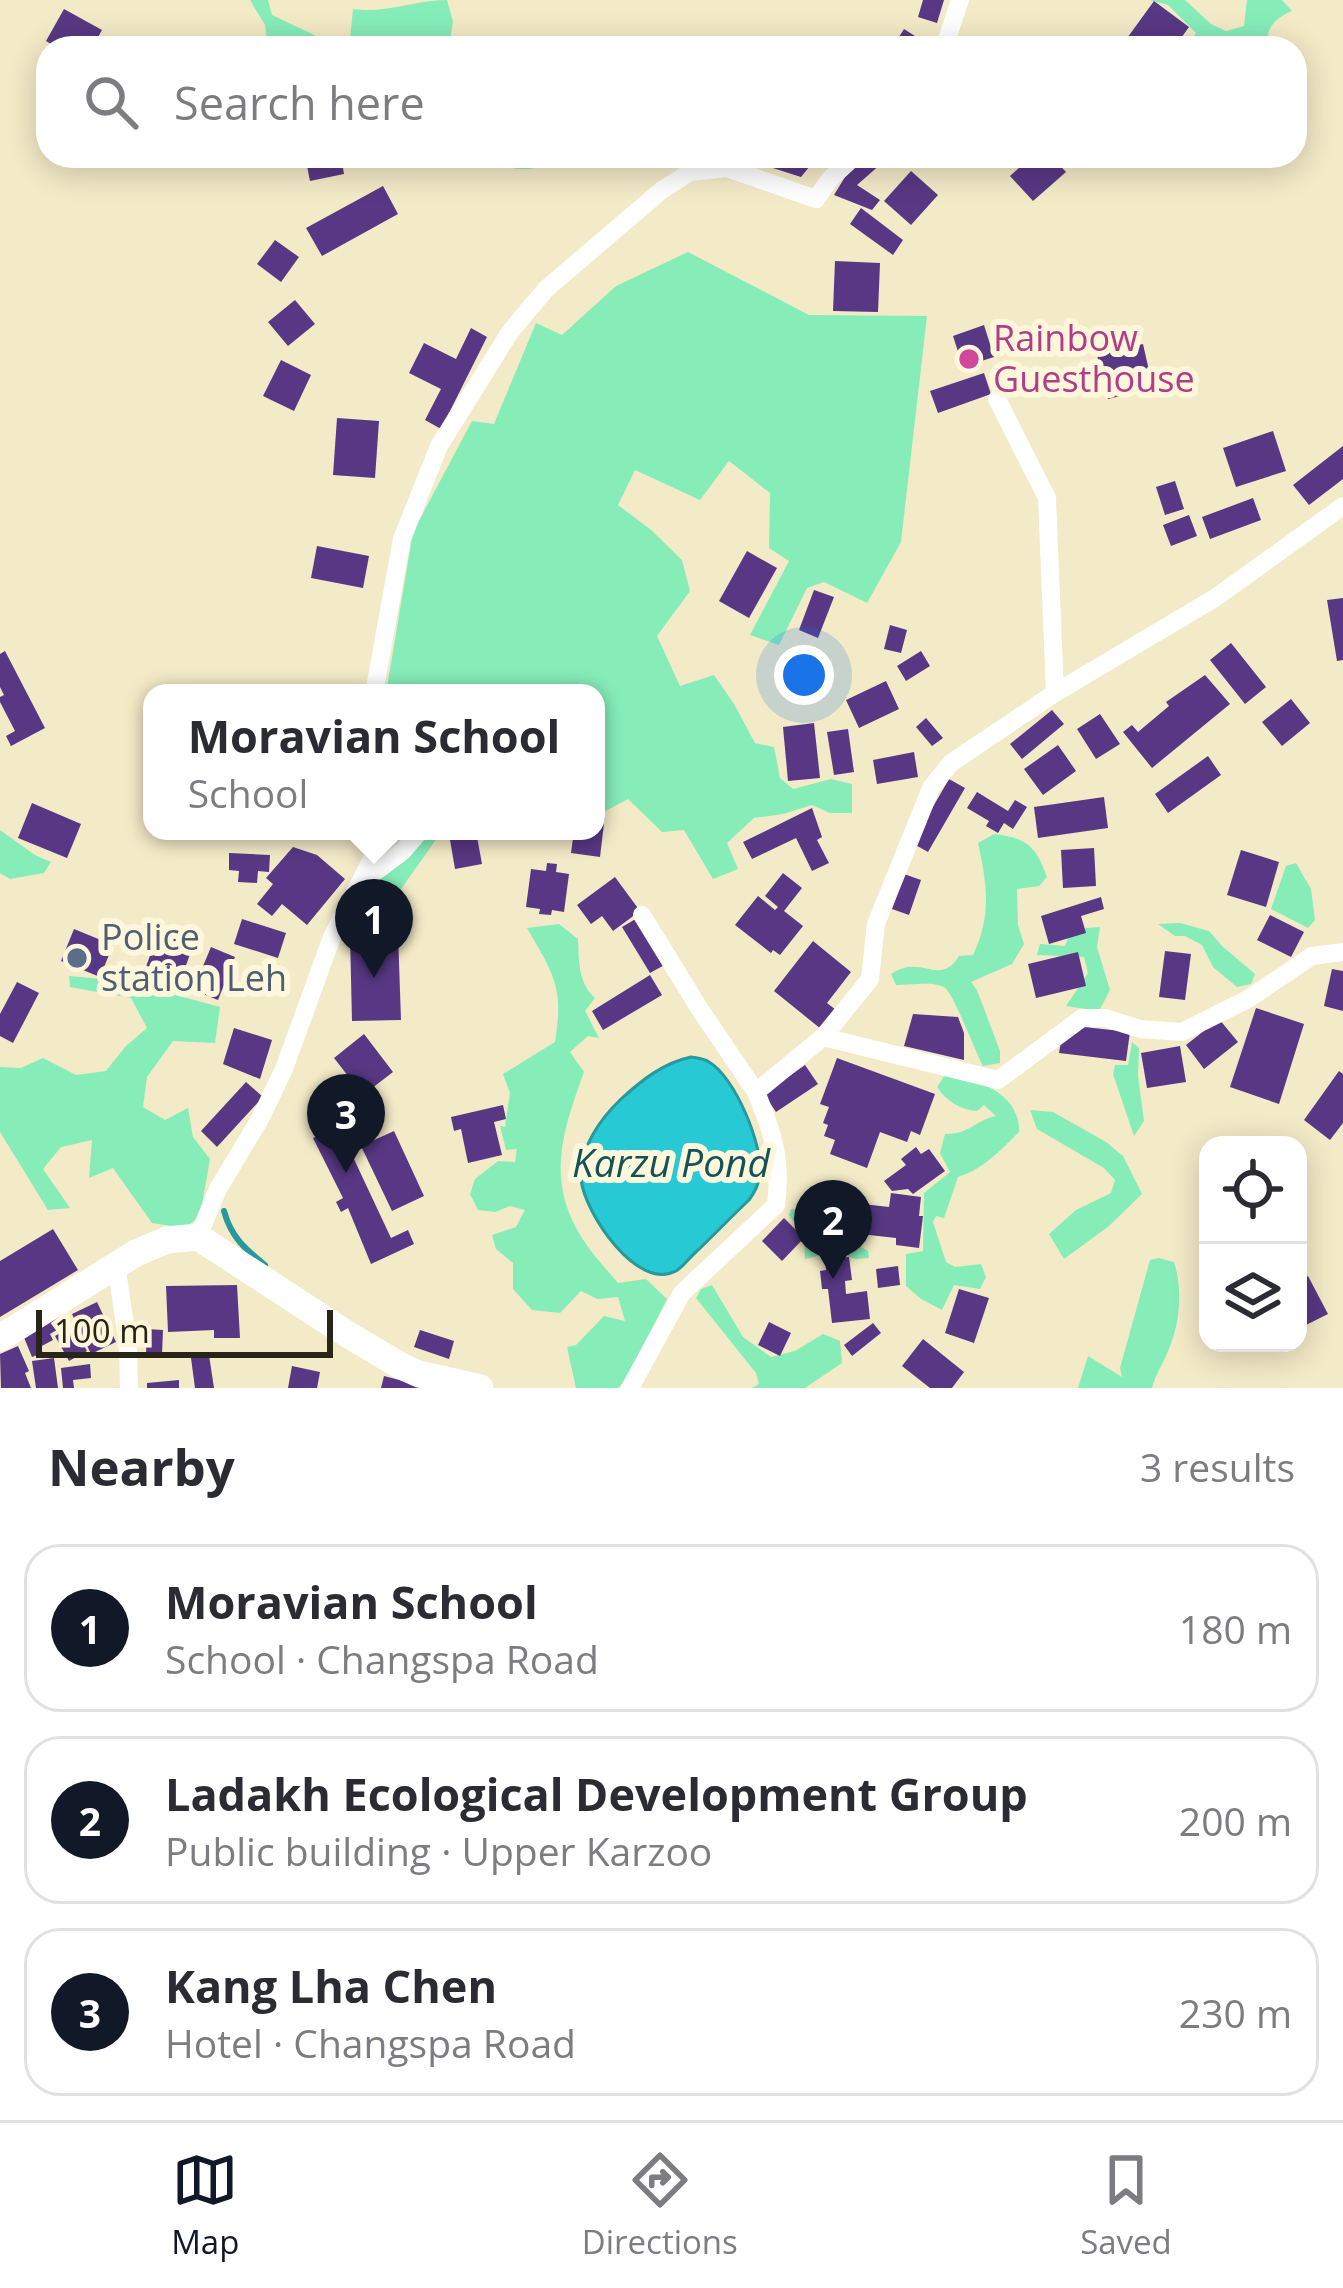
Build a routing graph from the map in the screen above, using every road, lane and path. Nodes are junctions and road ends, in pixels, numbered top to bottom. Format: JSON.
{"nodes":[{"id":1,"x":960,"y":0,"type":"edge"},
{"id":2,"x":948,"y":36,"type":"edge"},
{"id":3,"x":727,"y":168,"type":"edge"},
{"id":4,"x":727,"y":168,"type":"edge"},
{"id":5,"x":842,"y":168,"type":"edge"},
{"id":6,"x":997,"y":399,"type":"dead end"},
{"id":7,"x":1343,"y":506,"type":"edge"},
{"id":8,"x":376,"y":684,"type":"edge"},
{"id":9,"x":1055,"y":693,"type":"junction"},
{"id":10,"x":380,"y":840,"type":"edge"},
{"id":11,"x":412,"y":840,"type":"edge"},
{"id":12,"x":359,"y":884,"type":"junction"},
{"id":13,"x":642,"y":915,"type":"dead end"},
{"id":14,"x":1343,"y":952,"type":"edge"},
{"id":15,"x":824,"y":1037,"type":"junction"},
{"id":16,"x":756,"y":1092,"type":"junction"},
{"id":17,"x":198,"y":1237,"type":"junction"},
{"id":18,"x":116,"y":1264,"type":"junction"},
{"id":19,"x":0,"y":1338,"type":"edge"},
{"id":20,"x":129,"y":1388,"type":"edge"},
{"id":21,"x":480,"y":1388,"type":"edge"},
{"id":22,"x":630,"y":1388,"type":"edge"}],
"edges":[{"from":1,"to":2,"type":"street"},
{"from":3,"to":5,"type":"street"},
{"from":4,"to":8,"type":"street"},
{"from":6,"to":9,"type":"street"},
{"from":7,"to":9,"type":"street"},
{"from":9,"to":15,"type":"street"},
{"from":10,"to":12,"type":"street"},
{"from":11,"to":12,"type":"street"},
{"from":12,"to":17,"type":"street"},
{"from":13,"to":16,"type":"street"},
{"from":14,"to":15,"type":"street"},
{"from":15,"to":16,"type":"street"},
{"from":16,"to":22,"type":"street"},
{"from":17,"to":18,"type":"main road"},
{"from":17,"to":21,"type":"main road"},
{"from":18,"to":19,"type":"main road"},
{"from":18,"to":20,"type":"street"}]}
